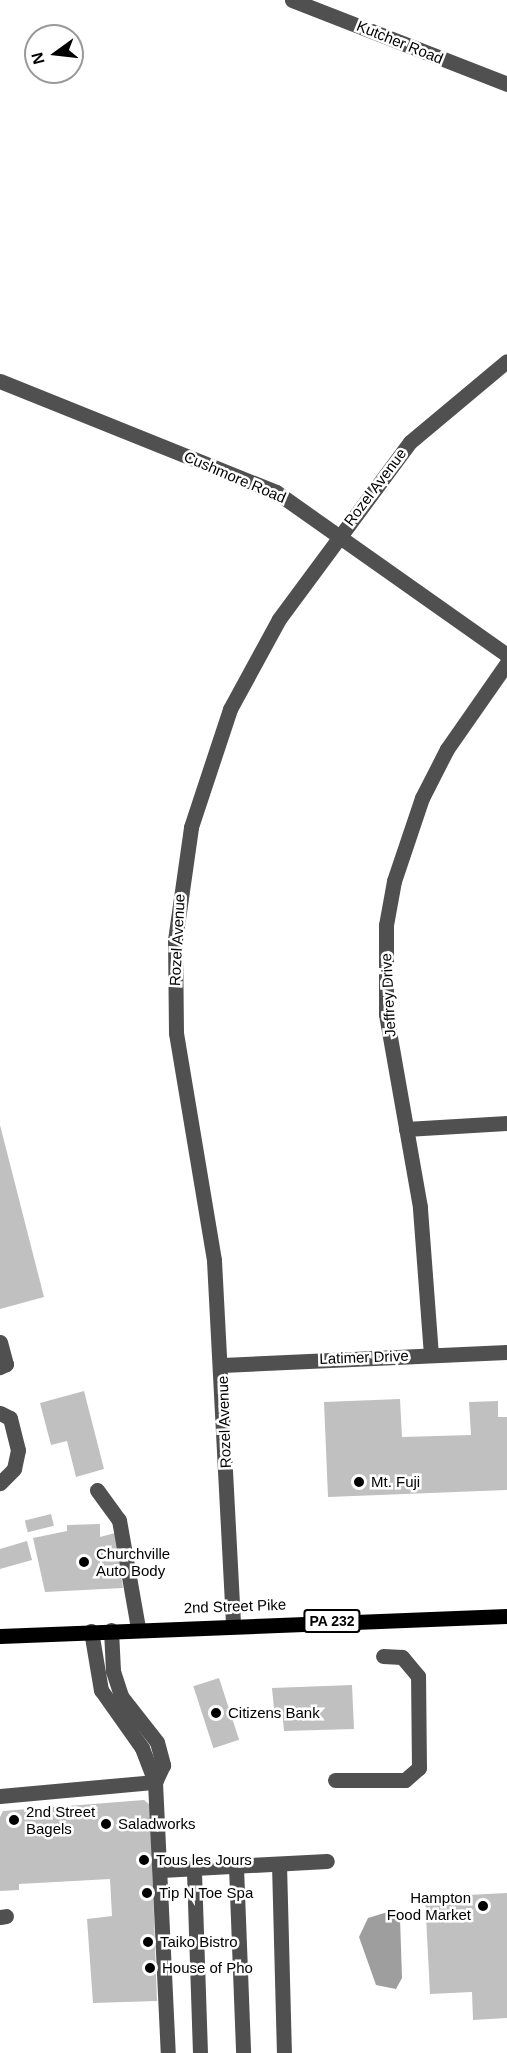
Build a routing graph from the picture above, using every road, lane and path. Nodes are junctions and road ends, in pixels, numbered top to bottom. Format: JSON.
{"nodes":[{"id":1,"x":292,"y":0,"type":"edge"},
{"id":2,"x":507,"y":84,"type":"edge"},
{"id":3,"x":507,"y":361,"type":"edge"},
{"id":4,"x":0,"y":381,"type":"edge"},
{"id":5,"x":339,"y":535,"type":"junction"},
{"id":6,"x":507,"y":655,"type":"edge"},
{"id":7,"x":507,"y":663,"type":"edge"},
{"id":8,"x":507,"y":1123,"type":"edge"},
{"id":9,"x":406,"y":1129,"type":"junction"},
{"id":10,"x":0,"y":1342,"type":"edge"},
{"id":11,"x":507,"y":1352,"type":"edge"},
{"id":12,"x":431,"y":1355,"type":"junction"},
{"id":13,"x":222,"y":1365,"type":"junction"},
{"id":14,"x":0,"y":1367,"type":"edge"},
{"id":15,"x":1,"y":1408,"type":"edge"},
{"id":16,"x":0,"y":1483,"type":"edge"},
{"id":17,"x":98,"y":1490,"type":"dead end"},
{"id":18,"x":507,"y":1616,"type":"edge"},
{"id":19,"x":233,"y":1623,"type":"junction"},
{"id":20,"x":138,"y":1628,"type":"junction"},
{"id":21,"x":111,"y":1630,"type":"junction"},
{"id":22,"x":91,"y":1631,"type":"junction"},
{"id":23,"x":0,"y":1636,"type":"edge"},
{"id":24,"x":382,"y":1656,"type":"dead end"},
{"id":25,"x":335,"y":1780,"type":"dead end"},
{"id":26,"x":155,"y":1782,"type":"junction"},
{"id":27,"x":0,"y":1796,"type":"edge"},
{"id":28,"x":327,"y":1861,"type":"dead end"},
{"id":29,"x":279,"y":1864,"type":"junction"},
{"id":30,"x":236,"y":1867,"type":"junction"},
{"id":31,"x":194,"y":1868,"type":"junction"},
{"id":32,"x":161,"y":1870,"type":"junction"},
{"id":33,"x":168,"y":2053,"type":"edge"},
{"id":34,"x":200,"y":2053,"type":"edge"},
{"id":35,"x":243,"y":2053,"type":"edge"},
{"id":36,"x":284,"y":2053,"type":"edge"}],
"edges":[{"from":1,"to":2,"type":"street","name":"Kutcher Road"},
{"from":3,"to":5,"type":"street","name":"Rozel Avenue"},
{"from":4,"to":5,"type":"street","name":"Cushmore Road"},
{"from":5,"to":6,"type":"street","name":"Cushmore Road"},
{"from":5,"to":13,"type":"street","name":"Rozel Avenue"},
{"from":7,"to":9,"type":"street","name":"Jeffrey Drive"},
{"from":8,"to":9,"type":"street"},
{"from":9,"to":12,"type":"street","name":"Jeffrey Drive"},
{"from":10,"to":14,"type":"street"},
{"from":11,"to":12,"type":"street","name":"Latimer Drive"},
{"from":12,"to":13,"type":"street","name":"Latimer Drive"},
{"from":13,"to":19,"type":"street","name":"Rozel Avenue"},
{"from":15,"to":16,"type":"street"},
{"from":17,"to":20,"type":"street"},
{"from":18,"to":19,"type":"main road","name":"2nd Street Pike","number":"PA 232"},
{"from":19,"to":20,"type":"main road","name":"2nd Street Pike","number":"PA 232"},
{"from":20,"to":21,"type":"main road","name":"2nd Street Pike","number":"PA 232"},
{"from":21,"to":22,"type":"main road","name":"2nd Street Pike","number":"PA 232"},
{"from":21,"to":26,"type":"street"},
{"from":22,"to":23,"type":"main road","name":"2nd Street Pike","number":"PA 232"},
{"from":22,"to":26,"type":"street"},
{"from":24,"to":25,"type":"street"},
{"from":26,"to":27,"type":"street"},
{"from":26,"to":32,"type":"street"},
{"from":28,"to":29,"type":"street"},
{"from":29,"to":30,"type":"street"},
{"from":29,"to":36,"type":"street"},
{"from":30,"to":31,"type":"street"},
{"from":30,"to":35,"type":"street"},
{"from":31,"to":32,"type":"street"},
{"from":31,"to":34,"type":"street"},
{"from":32,"to":33,"type":"street"}]}
